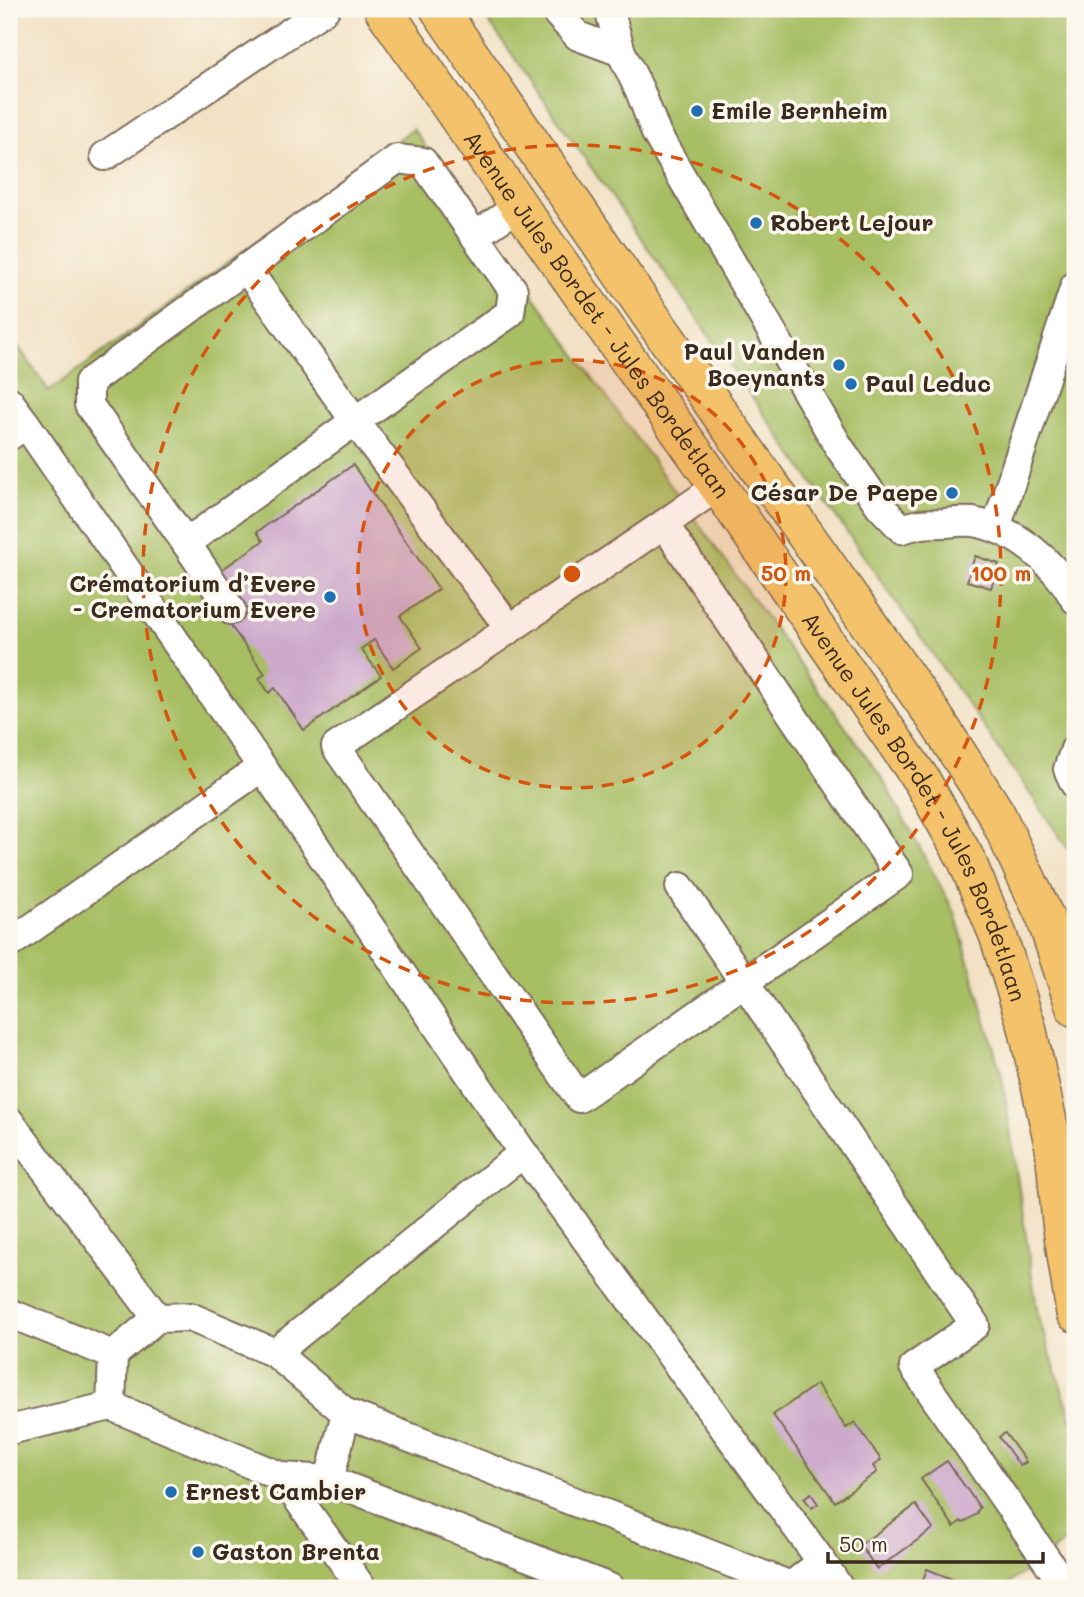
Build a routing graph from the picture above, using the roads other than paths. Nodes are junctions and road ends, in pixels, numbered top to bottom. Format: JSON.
{"nodes":[{"id":1,"x":325,"y":9,"type":"edge"},
{"id":2,"x":383,"y":9,"type":"edge"},
{"id":3,"x":439,"y":9,"type":"edge"},
{"id":4,"x":553,"y":9,"type":"edge"},
{"id":5,"x":609,"y":9,"type":"edge"},
{"id":6,"x":621,"y":52,"type":"junction"},
{"id":7,"x":105,"y":156,"type":"dead end"},
{"id":8,"x":519,"y":206,"type":"junction"},
{"id":9,"x":475,"y":236,"type":"junction"},
{"id":10,"x":246,"y":268,"type":"junction"},
{"id":11,"x":1075,"y":286,"type":"edge"},
{"id":12,"x":9,"y":401,"type":"edge"},
{"id":13,"x":355,"y":421,"type":"junction"},
{"id":14,"x":17,"y":430,"type":"edge"},
{"id":15,"x":718,"y":486,"type":"junction"},
{"id":16,"x":664,"y":524,"type":"junction"},
{"id":17,"x":996,"y":528,"type":"junction"},
{"id":18,"x":186,"y":543,"type":"junction"},
{"id":19,"x":1075,"y":598,"type":"edge"},
{"id":20,"x":231,"y":610,"type":"dead end"},
{"id":21,"x":510,"y":629,"type":"junction"},
{"id":22,"x":262,"y":767,"type":"junction"},
{"id":23,"x":680,"y":887,"type":"dead end"},
{"id":24,"x":9,"y":944,"type":"edge"},
{"id":25,"x":744,"y":981,"type":"junction"},
{"id":26,"x":1075,"y":1008,"type":"edge"},
{"id":27,"x":9,"y":1121,"type":"edge"},
{"id":28,"x":523,"y":1153,"type":"junction"},
{"id":29,"x":1067,"y":1189,"type":"edge"},
{"id":30,"x":9,"y":1313,"type":"edge"},
{"id":31,"x":1075,"y":1313,"type":"edge"},
{"id":32,"x":157,"y":1318,"type":"junction"},
{"id":33,"x":275,"y":1353,"type":"junction"},
{"id":34,"x":113,"y":1355,"type":"junction"},
{"id":35,"x":111,"y":1406,"type":"junction"},
{"id":36,"x":345,"y":1413,"type":"junction"},
{"id":37,"x":9,"y":1430,"type":"edge"},
{"id":38,"x":282,"y":1478,"type":"junction"},
{"id":39,"x":329,"y":1480,"type":"junction"},
{"id":40,"x":822,"y":1562,"type":"junction"},
{"id":41,"x":791,"y":1587,"type":"edge"},
{"id":42,"x":362,"y":1588,"type":"edge"},
{"id":43,"x":610,"y":1588,"type":"edge"},
{"id":44,"x":839,"y":1588,"type":"edge"},
{"id":45,"x":1066,"y":1588,"type":"edge"}],
"edges":[{"from":1,"to":7,"type":"street"},
{"from":2,"to":8,"type":"main road","name":"Avenue Jules Bordet - Jules Bordetlaan"},
{"from":3,"to":26,"type":"main road","name":"Avenue Jules Bordet - Jules Bordetlaan"},
{"from":4,"to":6,"type":"street"},
{"from":5,"to":6,"type":"street"},
{"from":6,"to":17,"type":"street"},
{"from":8,"to":9,"type":"street"},
{"from":8,"to":15,"type":"main road","name":"Avenue Jules Bordet - Jules Bordetlaan"},
{"from":9,"to":10,"type":"street"},
{"from":9,"to":13,"type":"street"},
{"from":10,"to":13,"type":"street"},
{"from":10,"to":18,"type":"street"},
{"from":11,"to":17,"type":"street"},
{"from":12,"to":14,"type":"street"},
{"from":13,"to":18,"type":"street"},
{"from":13,"to":21,"type":"street"},
{"from":14,"to":22,"type":"street"},
{"from":15,"to":16,"type":"street"},
{"from":15,"to":29,"type":"main road","name":"Avenue Jules Bordet - Jules Bordetlaan"},
{"from":16,"to":21,"type":"street"},
{"from":16,"to":25,"type":"street"},
{"from":17,"to":19,"type":"street"},
{"from":18,"to":20,"type":"street"},
{"from":21,"to":25,"type":"street"},
{"from":22,"to":24,"type":"street"},
{"from":22,"to":28,"type":"street"},
{"from":23,"to":25,"type":"street"},
{"from":25,"to":45,"type":"street"},
{"from":27,"to":32,"type":"street"},
{"from":28,"to":33,"type":"street"},
{"from":28,"to":40,"type":"street"},
{"from":29,"to":31,"type":"main road","name":"Avenue Jules Bordet - Jules Bordetlaan"},
{"from":30,"to":34,"type":"street"},
{"from":32,"to":33,"type":"street"},
{"from":32,"to":34,"type":"street"},
{"from":33,"to":36,"type":"street"},
{"from":34,"to":35,"type":"street"},
{"from":35,"to":37,"type":"street"},
{"from":35,"to":38,"type":"street"},
{"from":36,"to":39,"type":"street"},
{"from":36,"to":41,"type":"street"},
{"from":38,"to":39,"type":"street"},
{"from":38,"to":42,"type":"street"},
{"from":39,"to":43,"type":"street"},
{"from":40,"to":41,"type":"street"},
{"from":40,"to":44,"type":"street"}]}
